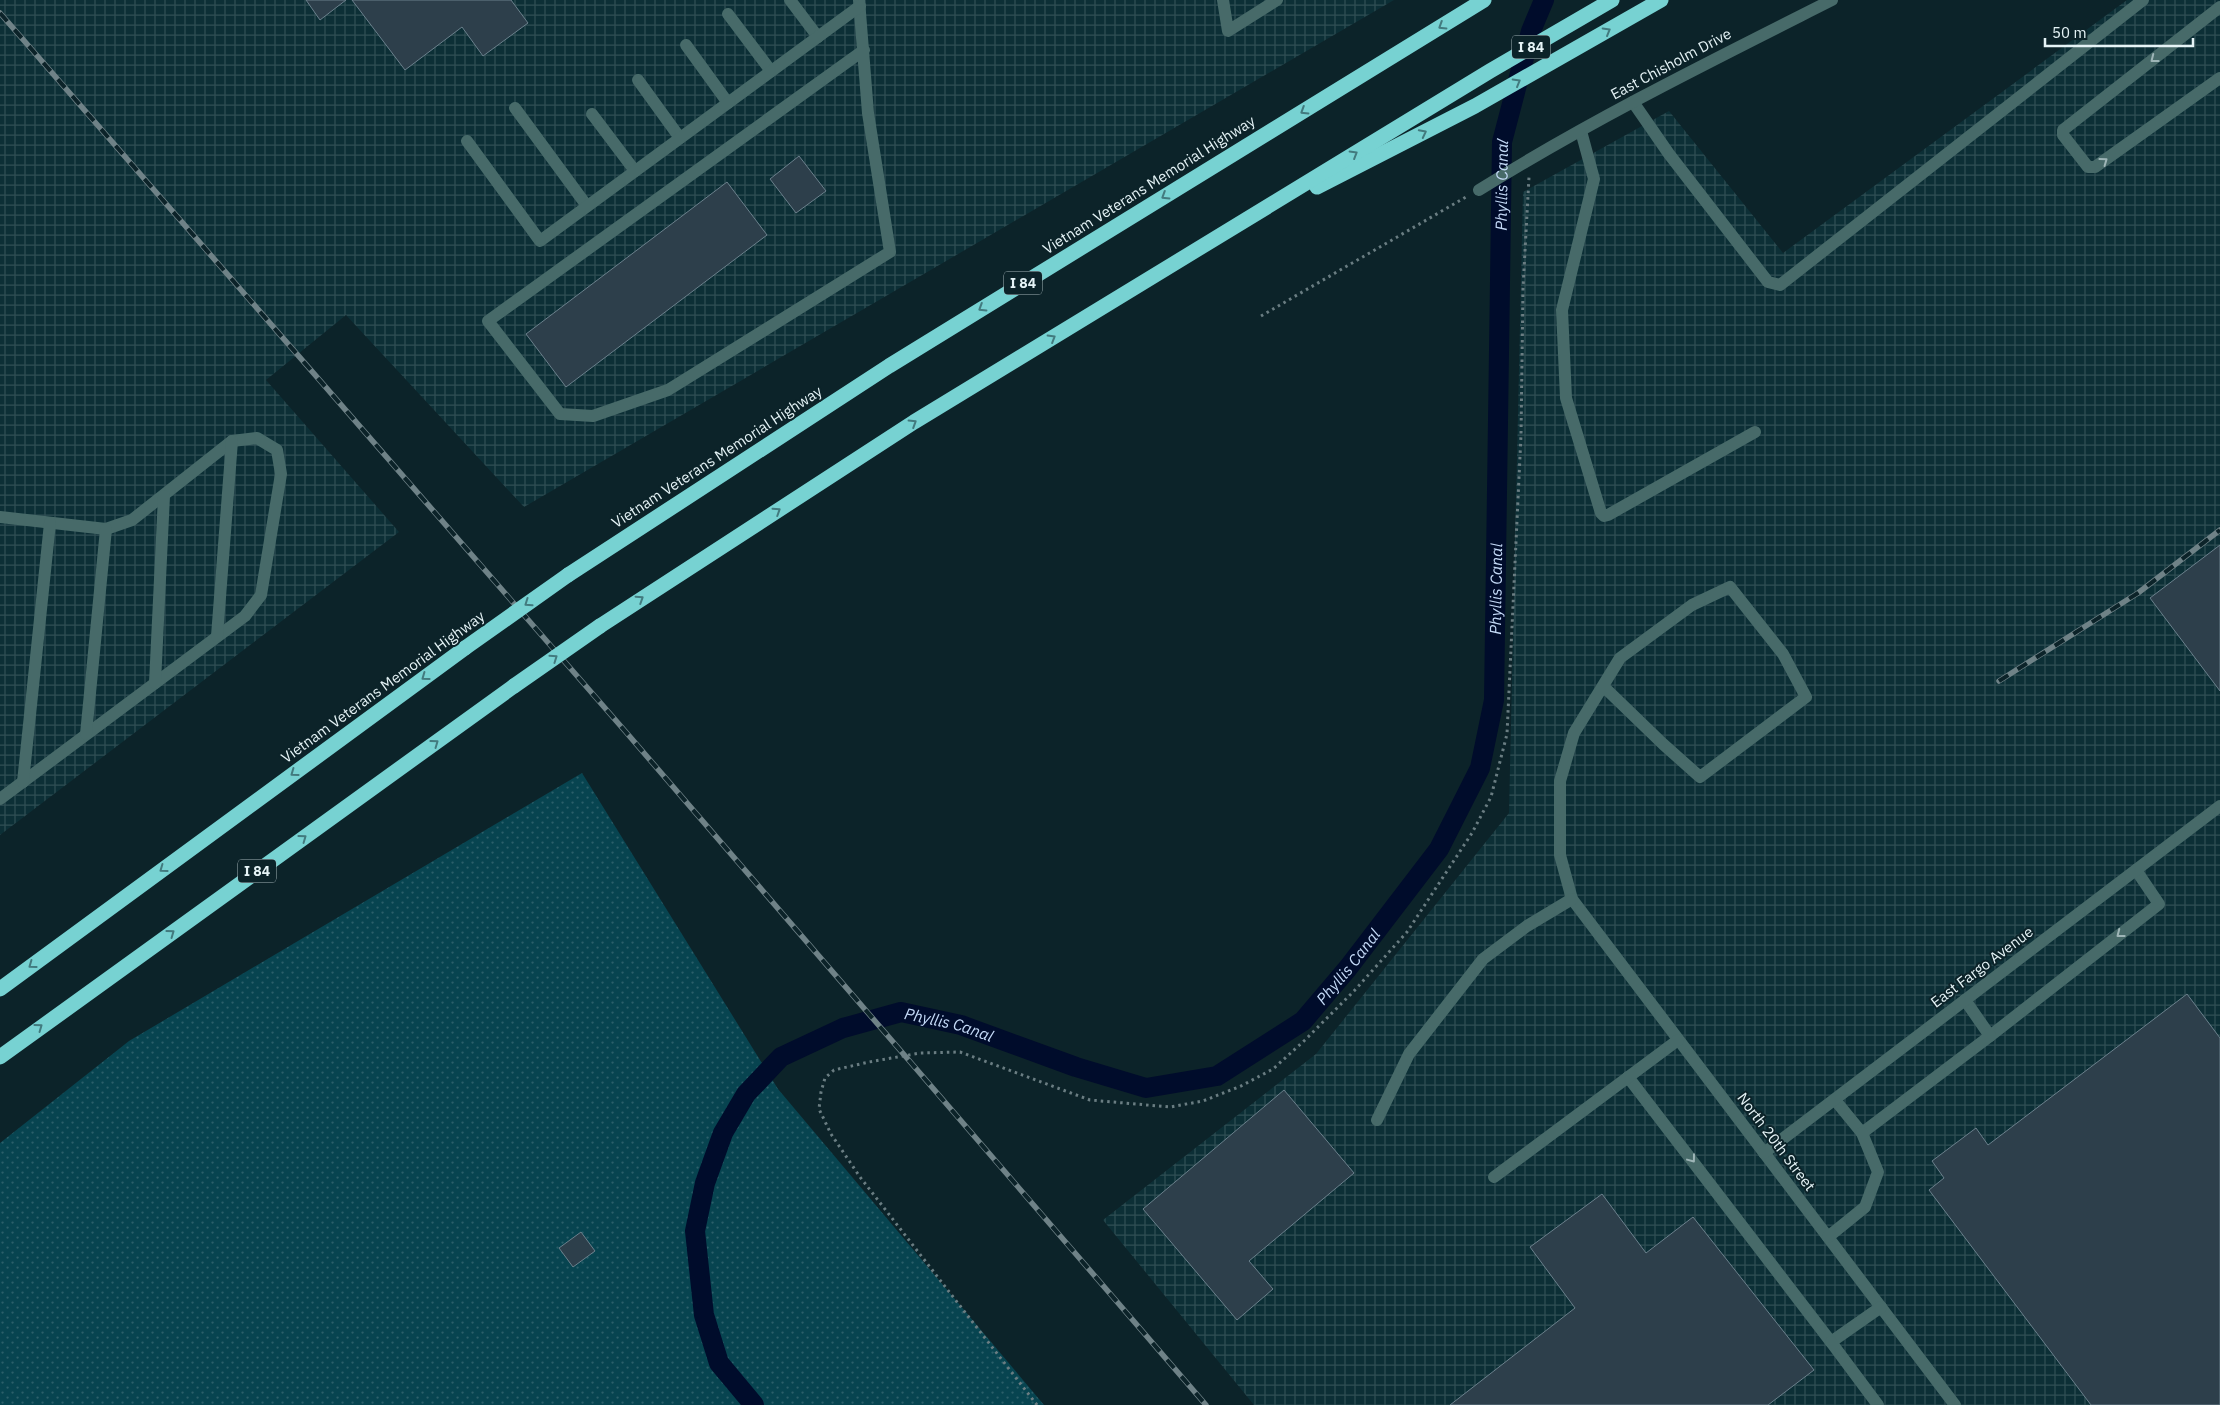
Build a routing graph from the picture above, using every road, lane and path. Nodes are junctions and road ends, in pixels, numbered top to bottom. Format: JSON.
{"nodes":[{"id":1,"x":790,"y":0,"type":"edge"},
{"id":2,"x":1223,"y":0,"type":"edge"},
{"id":3,"x":1277,"y":0,"type":"edge"},
{"id":4,"x":1484,"y":0,"type":"edge"},
{"id":5,"x":1612,"y":0,"type":"edge"},
{"id":6,"x":1661,"y":0,"type":"edge"},
{"id":7,"x":1832,"y":0,"type":"edge"},
{"id":8,"x":2143,"y":0,"type":"edge"},
{"id":9,"x":860,"y":3,"type":"edge"},
{"id":10,"x":2220,"y":7,"type":"edge"},
{"id":11,"x":728,"y":14,"type":"dead end"},
{"id":12,"x":818,"y":37,"type":"junction"},
{"id":13,"x":686,"y":45,"type":"dead end"},
{"id":14,"x":864,"y":50,"type":"junction"},
{"id":15,"x":771,"y":71,"type":"junction"},
{"id":16,"x":2220,"y":78,"type":"edge"},
{"id":17,"x":638,"y":80,"type":"dead end"},
{"id":18,"x":1633,"y":102,"type":"junction"},
{"id":19,"x":728,"y":103,"type":"junction"},
{"id":20,"x":515,"y":108,"type":"dead end"},
{"id":21,"x":592,"y":114,"type":"dead end"},
{"id":22,"x":1581,"y":130,"type":"junction"},
{"id":23,"x":680,"y":138,"type":"junction"},
{"id":24,"x":468,"y":141,"type":"dead end"},
{"id":25,"x":1529,"y":160,"type":"junction"},
{"id":26,"x":635,"y":171,"type":"junction"},
{"id":27,"x":1479,"y":190,"type":"joint"},
{"id":28,"x":587,"y":206,"type":"junction"},
{"id":29,"x":1208,"y":243,"type":"junction"},
{"id":30,"x":1261,"y":316,"type":"dead end"},
{"id":31,"x":1755,"y":432,"type":"dead end"},
{"id":32,"x":232,"y":441,"type":"junction"},
{"id":33,"x":164,"y":496,"type":"junction"},
{"id":34,"x":0,"y":517,"type":"edge"},
{"id":35,"x":50,"y":523,"type":"junction"},
{"id":36,"x":106,"y":529,"type":"junction"},
{"id":37,"x":217,"y":636,"type":"junction"},
{"id":38,"x":155,"y":683,"type":"junction"},
{"id":39,"x":1603,"y":686,"type":"junction"},
{"id":40,"x":86,"y":734,"type":"junction"},
{"id":41,"x":23,"y":782,"type":"junction"},
{"id":42,"x":0,"y":800,"type":"edge"},
{"id":43,"x":2220,"y":806,"type":"edge"},
{"id":44,"x":2136,"y":870,"type":"junction"},
{"id":45,"x":1572,"y":899,"type":"junction"},
{"id":46,"x":0,"y":989,"type":"edge"},
{"id":47,"x":1965,"y":1000,"type":"junction"},
{"id":48,"x":1990,"y":1036,"type":"junction"},
{"id":49,"x":1678,"y":1040,"type":"junction"},
{"id":50,"x":0,"y":1057,"type":"edge"},
{"id":51,"x":1628,"y":1077,"type":"junction"},
{"id":52,"x":1835,"y":1100,"type":"junction"},
{"id":53,"x":1376,"y":1120,"type":"dead end"},
{"id":54,"x":1862,"y":1133,"type":"junction"},
{"id":55,"x":1764,"y":1153,"type":"junction"},
{"id":56,"x":1494,"y":1177,"type":"dead end"},
{"id":57,"x":1828,"y":1237,"type":"junction"},
{"id":58,"x":1881,"y":1308,"type":"junction"},
{"id":59,"x":1831,"y":1342,"type":"junction"},
{"id":60,"x":1953,"y":1404,"type":"edge"},
{"id":61,"x":1038,"y":1405,"type":"edge"},
{"id":62,"x":1878,"y":1405,"type":"edge"}],
"edges":[{"from":1,"to":12,"type":"street"},
{"from":2,"to":3,"type":"street"},
{"from":4,"to":46,"type":"highway","name":"Vietnam Veterans Memorial Highway","number":"I 84","one_way":true,"bridge":true},
{"from":29,"to":5,"type":"highway","number":"I 84","one_way":true},
{"from":29,"to":6,"type":"highway","one_way":true},
{"from":7,"to":18,"type":"street","name":"East Chisholm Drive"},
{"from":8,"to":18,"type":"street"},
{"from":9,"to":12,"type":"street"},
{"from":9,"to":14,"type":"street"},
{"from":10,"to":16,"type":"street","one_way":true},
{"from":11,"to":15,"type":"street"},
{"from":12,"to":15,"type":"street"},
{"from":13,"to":19,"type":"street"},
{"from":14,"to":14,"type":"street"},
{"from":15,"to":19,"type":"street"},
{"from":17,"to":23,"type":"street"},
{"from":18,"to":22,"type":"street","name":"East Chisholm Drive"},
{"from":19,"to":23,"type":"street"},
{"from":20,"to":28,"type":"street"},
{"from":21,"to":26,"type":"street"},
{"from":22,"to":25,"type":"street","name":"East Chisholm Drive"},
{"from":22,"to":31,"type":"street"},
{"from":23,"to":26,"type":"street"},
{"from":24,"to":28,"type":"street"},
{"from":25,"to":27,"type":"street","name":"East Chisholm Drive"},
{"from":25,"to":61,"type":"path"},
{"from":26,"to":28,"type":"street"},
{"from":27,"to":30,"type":"path"},
{"from":50,"to":29,"type":"highway","number":"I 84","one_way":true,"bridge":true},
{"from":32,"to":33,"type":"street"},
{"from":32,"to":37,"type":"street"},
{"from":32,"to":37,"type":"street"},
{"from":33,"to":36,"type":"street"},
{"from":33,"to":38,"type":"street"},
{"from":34,"to":35,"type":"street"},
{"from":35,"to":36,"type":"street"},
{"from":35,"to":41,"type":"street"},
{"from":36,"to":40,"type":"street"},
{"from":37,"to":38,"type":"street"},
{"from":38,"to":40,"type":"street"},
{"from":39,"to":39,"type":"street"},
{"from":39,"to":45,"type":"street"},
{"from":40,"to":41,"type":"street"},
{"from":41,"to":42,"type":"street"},
{"from":43,"to":44,"type":"street","name":"East Fargo Avenue"},
{"from":44,"to":47,"type":"street","name":"East Fargo Avenue"},
{"from":44,"to":48,"type":"street","one_way":true},
{"from":45,"to":49,"type":"street","name":"North 20th Street"},
{"from":45,"to":53,"type":"street"},
{"from":47,"to":48,"type":"street"},
{"from":47,"to":52,"type":"street","name":"East Fargo Avenue"},
{"from":48,"to":54,"type":"street"},
{"from":49,"to":51,"type":"street"},
{"from":49,"to":55,"type":"street","name":"North 20th Street"},
{"from":51,"to":56,"type":"street"},
{"from":51,"to":59,"type":"street","one_way":true},
{"from":52,"to":54,"type":"street"},
{"from":52,"to":55,"type":"street","name":"East Fargo Avenue"},
{"from":54,"to":57,"type":"street"},
{"from":55,"to":57,"type":"street","name":"North 20th Street"},
{"from":57,"to":58,"type":"street","name":"North 20th Street"},
{"from":58,"to":59,"type":"street"},
{"from":58,"to":60,"type":"street","name":"North 20th Street"},
{"from":59,"to":62,"type":"street"}]}
